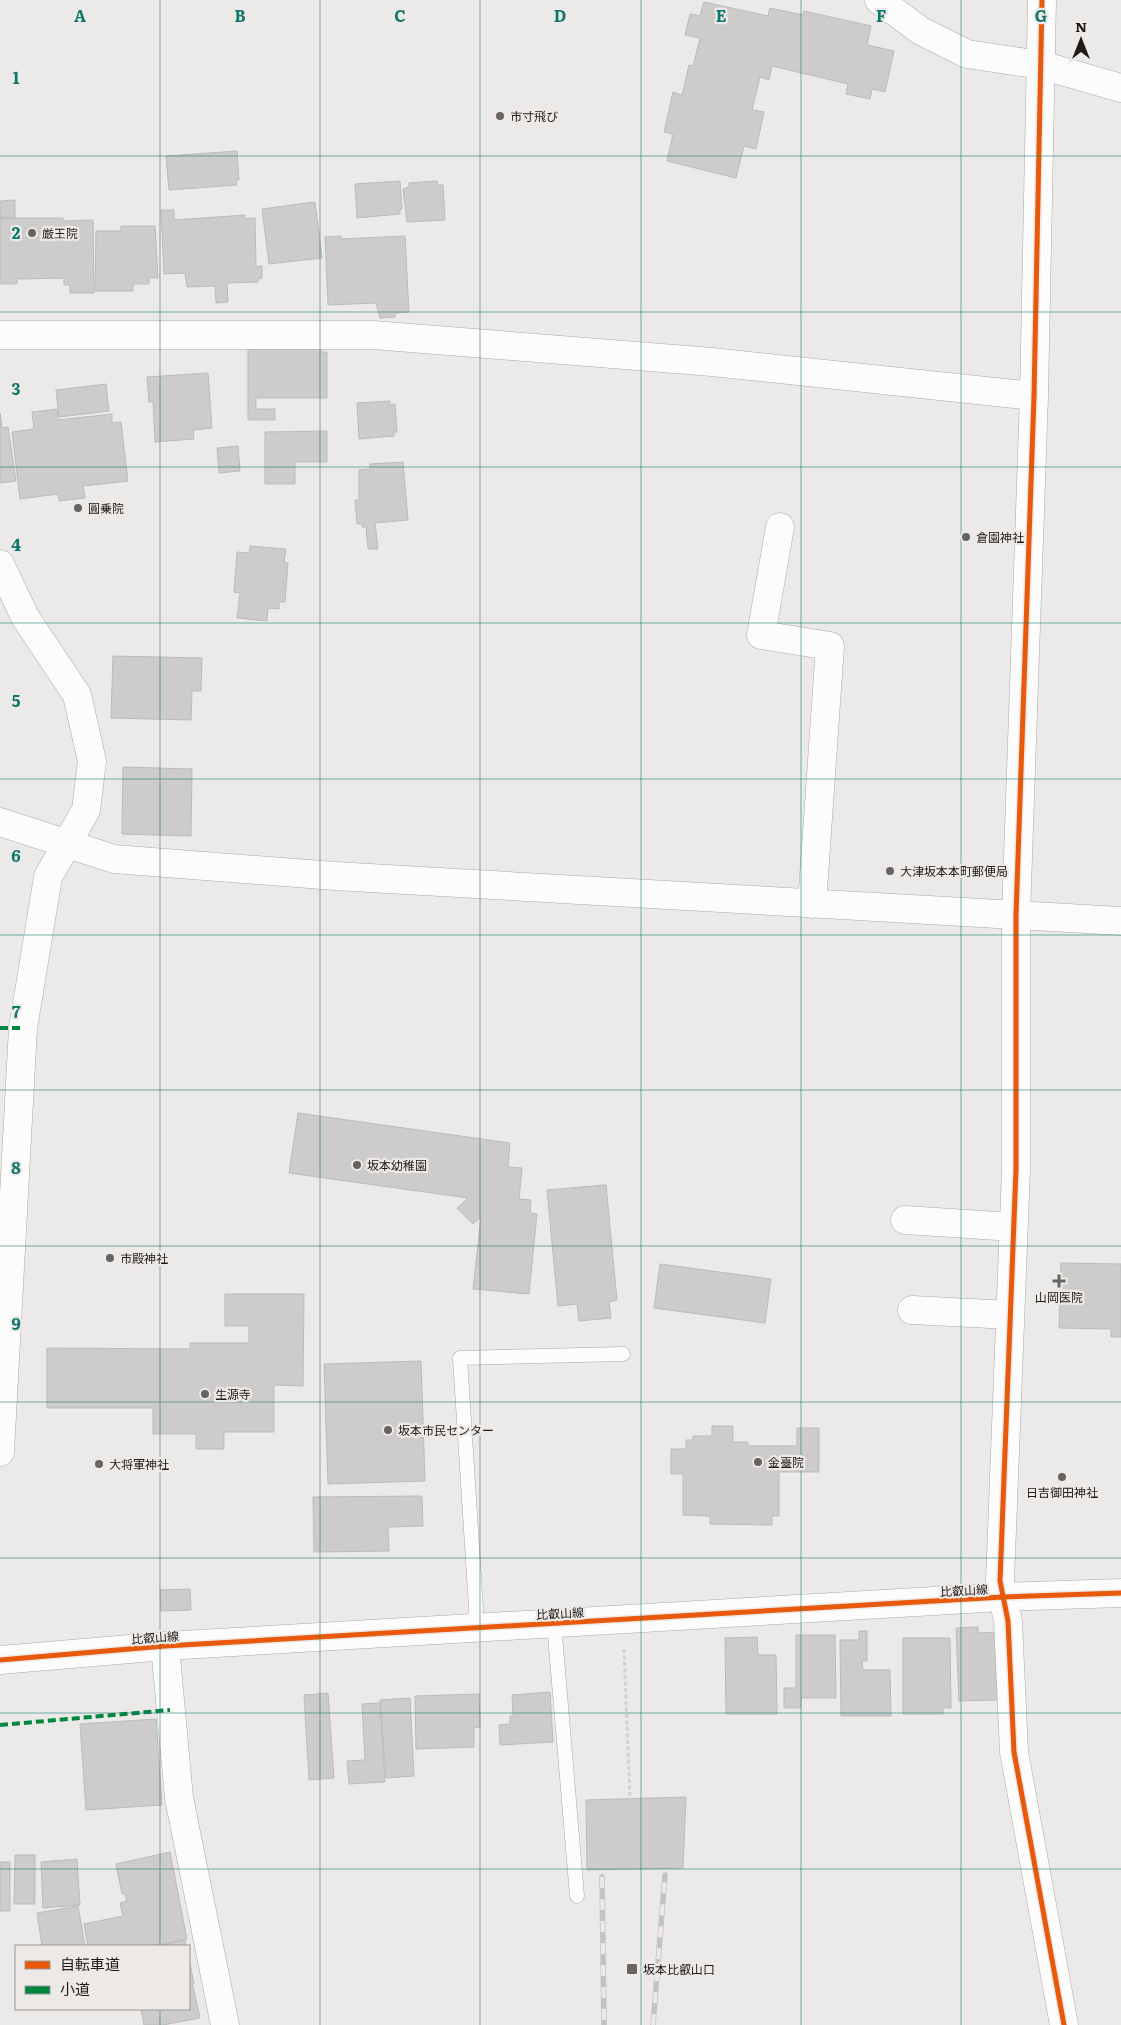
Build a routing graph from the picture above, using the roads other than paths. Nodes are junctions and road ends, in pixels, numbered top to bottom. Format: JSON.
{"nodes":[{"id":1,"x":879,"y":0,"type":"edge"},
{"id":2,"x":1042,"y":0,"type":"edge"},
{"id":3,"x":1041,"y":65,"type":"junction"},
{"id":4,"x":1121,"y":88,"type":"edge"},
{"id":5,"x":0,"y":334,"type":"edge"},
{"id":6,"x":1034,"y":396,"type":"junction"},
{"id":7,"x":780,"y":527,"type":"dead end"},
{"id":8,"x":0,"y":564,"type":"edge"},
{"id":9,"x":0,"y":822,"type":"edge"},
{"id":10,"x":68,"y":842,"type":"junction"},
{"id":11,"x":812,"y":904,"type":"junction"},
{"id":12,"x":1016,"y":915,"type":"junction"},
{"id":13,"x":1121,"y":921,"type":"edge"},
{"id":14,"x":905,"y":1220,"type":"dead end"},
{"id":15,"x":1014,"y":1226,"type":"junction"},
{"id":16,"x":912,"y":1310,"type":"dead end"},
{"id":17,"x":1010,"y":1315,"type":"junction"},
{"id":18,"x":622,"y":1354,"type":"dead end"},
{"id":19,"x":0,"y":1452,"type":"edge"},
{"id":20,"x":1121,"y":1593,"type":"edge"},
{"id":21,"x":1003,"y":1597,"type":"junction"},
{"id":22,"x":554,"y":1624,"type":"junction"},
{"id":23,"x":474,"y":1628,"type":"junction"},
{"id":24,"x":165,"y":1646,"type":"junction"},
{"id":25,"x":0,"y":1660,"type":"edge"},
{"id":26,"x":577,"y":1896,"type":"dead end"},
{"id":27,"x":225,"y":2025,"type":"edge"},
{"id":28,"x":1064,"y":2025,"type":"edge"}],
"edges":[{"from":1,"to":3,"type":"street"},
{"from":2,"to":3,"type":"street"},
{"from":3,"to":4,"type":"street"},
{"from":3,"to":6,"type":"street"},
{"from":5,"to":6,"type":"street"},
{"from":6,"to":12,"type":"street"},
{"from":7,"to":11,"type":"street"},
{"from":8,"to":10,"type":"street"},
{"from":9,"to":10,"type":"street"},
{"from":10,"to":11,"type":"street"},
{"from":10,"to":19,"type":"street"},
{"from":11,"to":12,"type":"street"},
{"from":12,"to":13,"type":"street"},
{"from":12,"to":15,"type":"street"},
{"from":14,"to":15,"type":"street"},
{"from":15,"to":17,"type":"street"},
{"from":16,"to":17,"type":"street"},
{"from":17,"to":21,"type":"street"},
{"from":18,"to":23,"type":"lane"},
{"from":20,"to":21,"type":"street","name":"比叡山線"},
{"from":21,"to":22,"type":"street","name":"比叡山線"},
{"from":21,"to":28,"type":"street"},
{"from":22,"to":23,"type":"street","name":"比叡山線"},
{"from":22,"to":26,"type":"lane"},
{"from":23,"to":24,"type":"street","name":"比叡山線"},
{"from":24,"to":25,"type":"street","name":"比叡山線"},
{"from":24,"to":27,"type":"street"}]}
